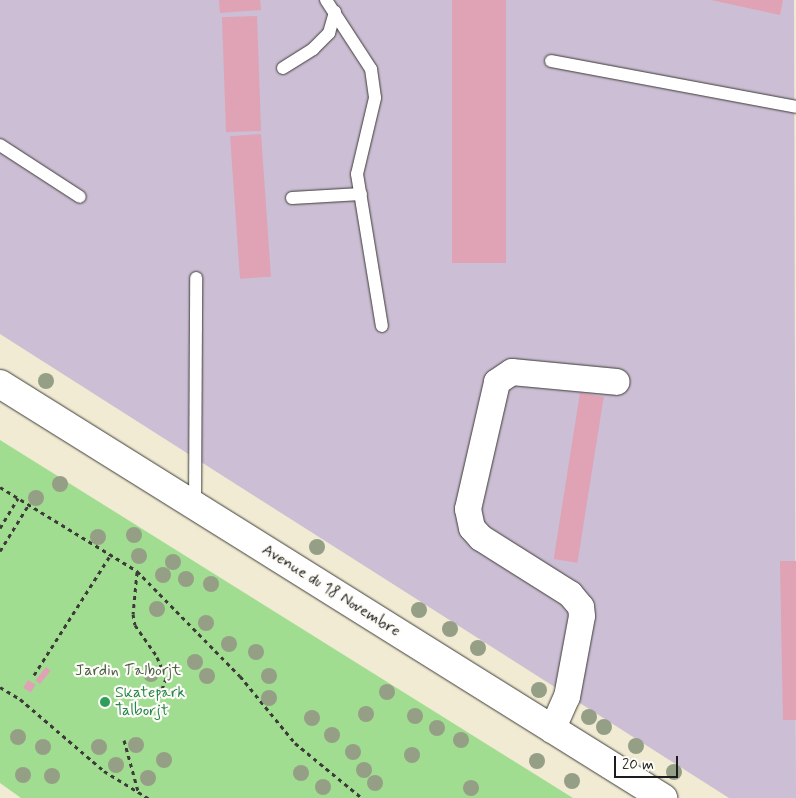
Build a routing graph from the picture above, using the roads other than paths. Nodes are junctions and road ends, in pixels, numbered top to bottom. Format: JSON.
{"nodes":[{"id":1,"x":326,"y":0,"type":"edge"},
{"id":2,"x":335,"y":12,"type":"junction"},
{"id":3,"x":551,"y":61,"type":"dead end"},
{"id":4,"x":283,"y":68,"type":"dead end"},
{"id":5,"x":796,"y":107,"type":"edge"},
{"id":6,"x":0,"y":145,"type":"edge"},
{"id":7,"x":361,"y":194,"type":"junction"},
{"id":8,"x":80,"y":197,"type":"dead end"},
{"id":9,"x":292,"y":198,"type":"dead end"},
{"id":10,"x":196,"y":278,"type":"dead end"},
{"id":11,"x":382,"y":326,"type":"dead end"},
{"id":12,"x":617,"y":382,"type":"dead end"},
{"id":13,"x":0,"y":384,"type":"edge"},
{"id":14,"x":195,"y":506,"type":"junction"},
{"id":15,"x":552,"y":730,"type":"junction"},
{"id":16,"x":663,"y":798,"type":"edge"}],
"edges":[{"from":1,"to":2,"type":"lane"},
{"from":2,"to":4,"type":"lane"},
{"from":2,"to":7,"type":"lane"},
{"from":3,"to":5,"type":"lane"},
{"from":6,"to":8,"type":"lane"},
{"from":7,"to":9,"type":"lane"},
{"from":7,"to":11,"type":"lane"},
{"from":10,"to":14,"type":"lane"},
{"from":12,"to":15,"type":"street"},
{"from":13,"to":14,"type":"street","name":"Avenue du 18 Novembre"},
{"from":14,"to":15,"type":"street","name":"Avenue du 18 Novembre"},
{"from":15,"to":16,"type":"street","name":"Avenue du 18 Novembre"}]}
